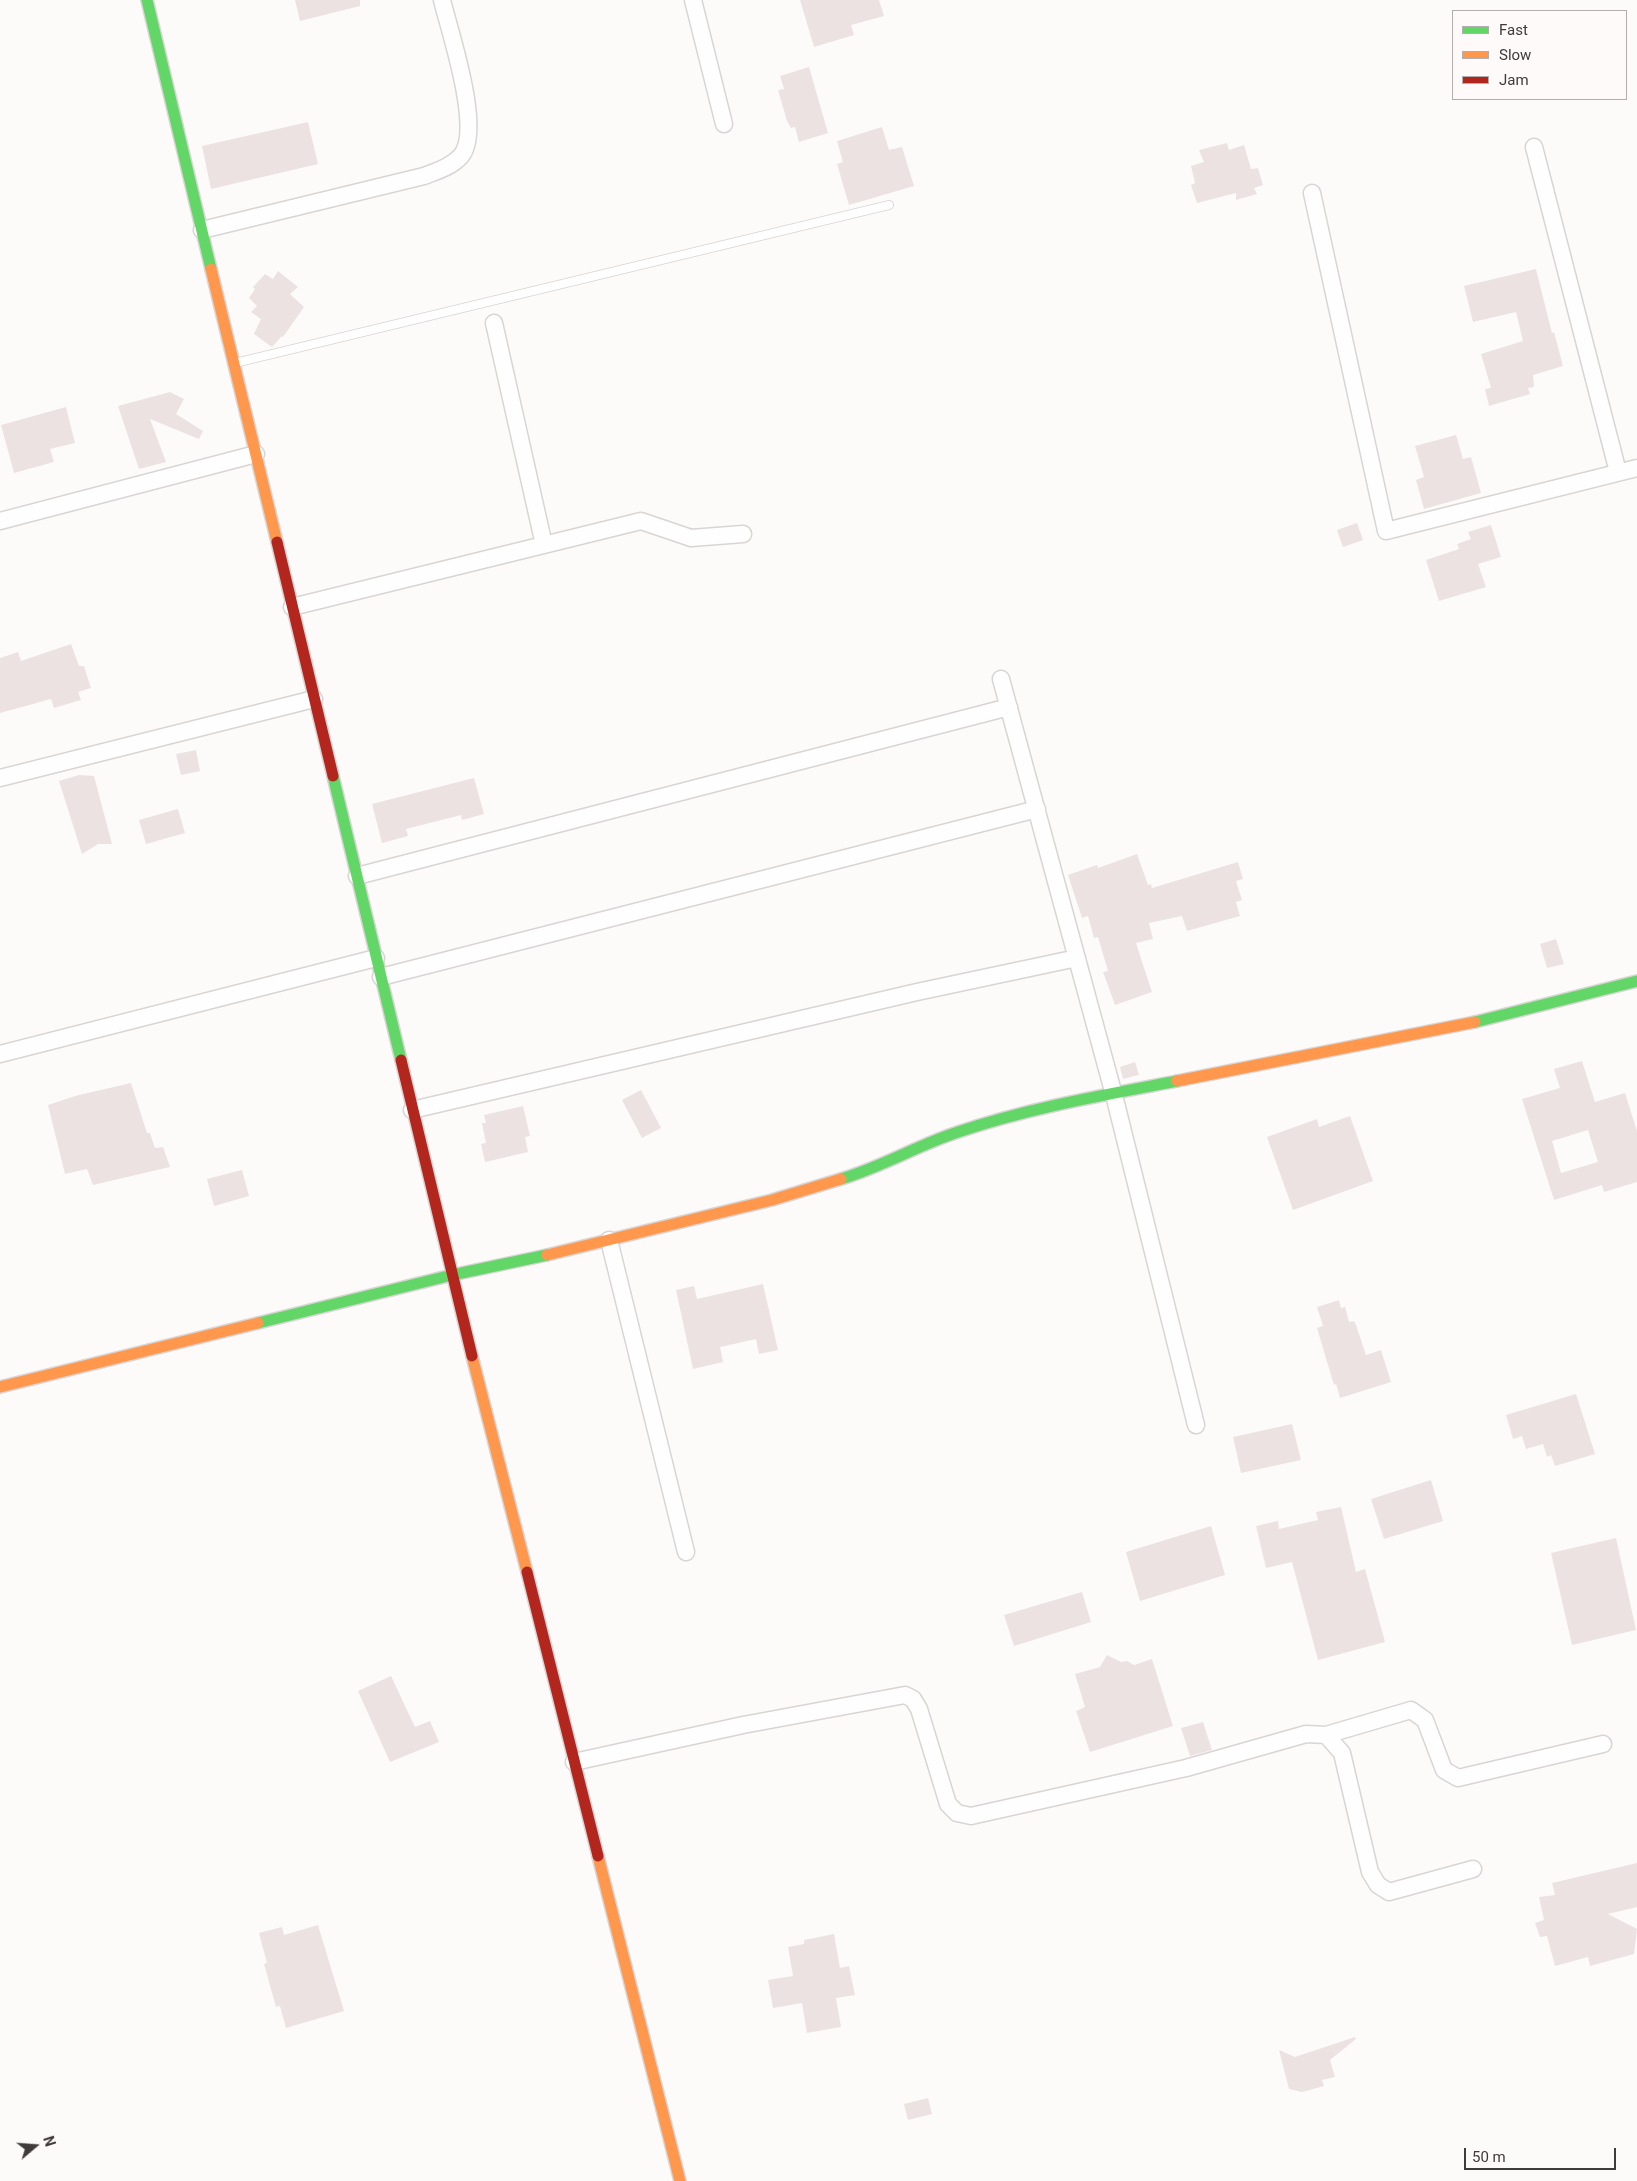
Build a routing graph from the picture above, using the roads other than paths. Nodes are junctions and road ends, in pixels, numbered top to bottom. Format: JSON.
{"nodes":[{"id":1,"x":147,"y":0,"type":"edge"},
{"id":2,"x":442,"y":0,"type":"edge"},
{"id":3,"x":693,"y":0,"type":"edge"},
{"id":4,"x":724,"y":124,"type":"dead end"},
{"id":5,"x":1534,"y":147,"type":"dead end"},
{"id":6,"x":1312,"y":193,"type":"dead end"},
{"id":7,"x":889,"y":205,"type":"dead end"},
{"id":8,"x":202,"y":230,"type":"junction"},
{"id":9,"x":494,"y":323,"type":"dead end"},
{"id":10,"x":234,"y":363,"type":"junction"},
{"id":11,"x":256,"y":454,"type":"junction"},
{"id":12,"x":1637,"y":468,"type":"edge"},
{"id":13,"x":1618,"y":472,"type":"junction"},
{"id":14,"x":0,"y":521,"type":"edge"},
{"id":15,"x":743,"y":534,"type":"dead end"},
{"id":16,"x":544,"y":545,"type":"junction"},
{"id":17,"x":292,"y":607,"type":"junction"},
{"id":18,"x":1001,"y":679,"type":"dead end"},
{"id":19,"x":314,"y":699,"type":"junction"},
{"id":20,"x":1009,"y":707,"type":"junction"},
{"id":21,"x":0,"y":778,"type":"edge"},
{"id":22,"x":1037,"y":809,"type":"junction"},
{"id":23,"x":356,"y":876,"type":"junction"},
{"id":24,"x":376,"y":958,"type":"junction"},
{"id":25,"x":1077,"y":958,"type":"junction"},
{"id":26,"x":380,"y":977,"type":"junction"},
{"id":27,"x":1637,"y":981,"type":"edge"},
{"id":28,"x":0,"y":1054,"type":"edge"},
{"id":29,"x":1114,"y":1095,"type":"junction"},
{"id":30,"x":412,"y":1110,"type":"junction"},
{"id":31,"x":609,"y":1240,"type":"junction"},
{"id":32,"x":452,"y":1275,"type":"junction"},
{"id":33,"x":0,"y":1387,"type":"edge"},
{"id":34,"x":1196,"y":1425,"type":"dead end"},
{"id":35,"x":686,"y":1552,"type":"dead end"},
{"id":36,"x":1326,"y":1736,"type":"junction"},
{"id":37,"x":1603,"y":1744,"type":"dead end"},
{"id":38,"x":574,"y":1762,"type":"junction"},
{"id":39,"x":1473,"y":1869,"type":"dead end"},
{"id":40,"x":680,"y":2181,"type":"edge"}],
"edges":[{"from":1,"to":8,"type":"street"},
{"from":2,"to":8,"type":"street"},
{"from":3,"to":4,"type":"street"},
{"from":5,"to":13,"type":"street"},
{"from":6,"to":13,"type":"street"},
{"from":7,"to":10,"type":"lane"},
{"from":8,"to":10,"type":"street"},
{"from":9,"to":16,"type":"street"},
{"from":10,"to":11,"type":"street"},
{"from":11,"to":14,"type":"street"},
{"from":11,"to":17,"type":"street"},
{"from":12,"to":13,"type":"street"},
{"from":15,"to":16,"type":"street"},
{"from":16,"to":17,"type":"street"},
{"from":17,"to":19,"type":"street"},
{"from":18,"to":20,"type":"street"},
{"from":19,"to":21,"type":"street"},
{"from":19,"to":23,"type":"street"},
{"from":20,"to":22,"type":"street"},
{"from":20,"to":23,"type":"street"},
{"from":22,"to":25,"type":"street"},
{"from":22,"to":26,"type":"street"},
{"from":23,"to":24,"type":"street"},
{"from":24,"to":26,"type":"street"},
{"from":24,"to":28,"type":"street"},
{"from":25,"to":29,"type":"street"},
{"from":25,"to":30,"type":"street"},
{"from":26,"to":30,"type":"street"},
{"from":27,"to":29,"type":"street"},
{"from":29,"to":31,"type":"street"},
{"from":29,"to":34,"type":"street"},
{"from":30,"to":32,"type":"street"},
{"from":31,"to":32,"type":"street"},
{"from":31,"to":35,"type":"street"},
{"from":32,"to":33,"type":"street"},
{"from":32,"to":38,"type":"street"},
{"from":36,"to":37,"type":"street"},
{"from":36,"to":38,"type":"street"},
{"from":36,"to":39,"type":"street"},
{"from":38,"to":40,"type":"street"}]}
